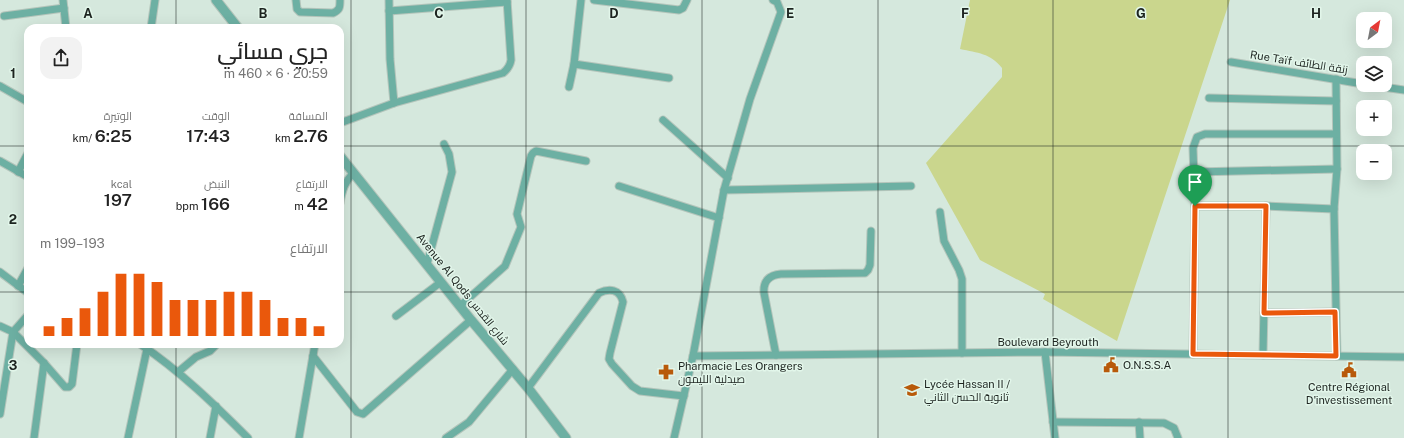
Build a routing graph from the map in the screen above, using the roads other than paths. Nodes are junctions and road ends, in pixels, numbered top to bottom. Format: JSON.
{"nodes":[{"id":1,"x":155,"y":0,"type":"edge"},
{"id":2,"x":216,"y":0,"type":"edge"},
{"id":3,"x":296,"y":0,"type":"edge"},
{"id":4,"x":340,"y":0,"type":"edge"},
{"id":5,"x":389,"y":0,"type":"edge"},
{"id":6,"x":581,"y":0,"type":"edge"},
{"id":7,"x":594,"y":0,"type":"edge"},
{"id":8,"x":687,"y":0,"type":"edge"},
{"id":9,"x":773,"y":0,"type":"edge"},
{"id":10,"x":507,"y":1,"type":"edge"},
{"id":11,"x":63,"y":4,"type":"edge"},
{"id":12,"x":389,"y":11,"type":"junction"},
{"id":13,"x":4,"y":16,"type":"dead end"},
{"id":14,"x":66,"y":24,"type":"edge"},
{"id":15,"x":152,"y":24,"type":"edge"},
{"id":16,"x":235,"y":24,"type":"edge"},
{"id":17,"x":1231,"y":62,"type":"dead end"},
{"id":18,"x":574,"y":64,"type":"junction"},
{"id":19,"x":669,"y":78,"type":"dead end"},
{"id":20,"x":1336,"y":80,"type":"junction"},
{"id":21,"x":1356,"y":83,"type":"edge"},
{"id":22,"x":0,"y":86,"type":"edge"},
{"id":23,"x":569,"y":87,"type":"dead end"},
{"id":24,"x":1392,"y":88,"type":"edge"},
{"id":25,"x":1404,"y":90,"type":"edge"},
{"id":26,"x":1209,"y":98,"type":"dead end"},
{"id":27,"x":24,"y":100,"type":"edge"},
{"id":28,"x":1336,"y":101,"type":"junction"},
{"id":29,"x":394,"y":104,"type":"junction"},
{"id":30,"x":663,"y":120,"type":"dead end"},
{"id":31,"x":344,"y":122,"type":"edge"},
{"id":32,"x":1336,"y":134,"type":"junction"},
{"id":33,"x":444,"y":144,"type":"dead end"},
{"id":34,"x":24,"y":161,"type":"edge"},
{"id":35,"x":344,"y":161,"type":"edge"},
{"id":36,"x":586,"y":161,"type":"dead end"},
{"id":37,"x":0,"y":162,"type":"edge"},
{"id":38,"x":1336,"y":169,"type":"junction"},
{"id":39,"x":18,"y":172,"type":"junction"},
{"id":40,"x":1194,"y":172,"type":"junction"},
{"id":41,"x":354,"y":173,"type":"junction"},
{"id":42,"x":24,"y":176,"type":"edge"},
{"id":43,"x":728,"y":178,"type":"junction"},
{"id":44,"x":344,"y":186,"type":"edge"},
{"id":45,"x":619,"y":186,"type":"dead end"},
{"id":46,"x":911,"y":186,"type":"dead end"},
{"id":47,"x":724,"y":190,"type":"junction"},
{"id":48,"x":1195,"y":206,"type":"junction"},
{"id":49,"x":1266,"y":206,"type":"junction"},
{"id":50,"x":1334,"y":209,"type":"junction"},
{"id":51,"x":940,"y":212,"type":"dead end"},
{"id":52,"x":719,"y":218,"type":"junction"},
{"id":53,"x":871,"y":231,"type":"dead end"},
{"id":54,"x":427,"y":264,"type":"junction"},
{"id":55,"x":0,"y":272,"type":"edge"},
{"id":56,"x":24,"y":275,"type":"edge"},
{"id":57,"x":441,"y":282,"type":"junction"},
{"id":58,"x":18,"y":286,"type":"junction"},
{"id":59,"x":24,"y":290,"type":"edge"},
{"id":60,"x":460,"y":306,"type":"junction"},
{"id":61,"x":1335,"y":312,"type":"junction"},
{"id":62,"x":1264,"y":313,"type":"junction"},
{"id":63,"x":396,"y":316,"type":"dead end"},
{"id":64,"x":24,"y":320,"type":"edge"},
{"id":65,"x":471,"y":320,"type":"junction"},
{"id":66,"x":0,"y":326,"type":"edge"},
{"id":67,"x":13,"y":332,"type":"junction"},
{"id":68,"x":24,"y":343,"type":"edge"},
{"id":69,"x":29,"y":348,"type":"edge"},
{"id":70,"x":76,"y":348,"type":"edge"},
{"id":71,"x":213,"y":348,"type":"edge"},
{"id":72,"x":314,"y":348,"type":"edge"},
{"id":73,"x":147,"y":349,"type":"joint"},
{"id":74,"x":1045,"y":352,"type":"junction"},
{"id":75,"x":962,"y":353,"type":"junction"},
{"id":76,"x":1193,"y":354,"type":"junction"},
{"id":77,"x":776,"y":355,"type":"junction"},
{"id":78,"x":1264,"y":355,"type":"junction"},
{"id":79,"x":313,"y":356,"type":"junction"},
{"id":80,"x":693,"y":356,"type":"junction"},
{"id":81,"x":1336,"y":356,"type":"junction"},
{"id":82,"x":1404,"y":357,"type":"edge"},
{"id":83,"x":44,"y":363,"type":"junction"},
{"id":84,"x":513,"y":370,"type":"junction"},
{"id":85,"x":178,"y":372,"type":"junction"},
{"id":86,"x":528,"y":388,"type":"junction"},
{"id":87,"x":684,"y":396,"type":"junction"},
{"id":88,"x":216,"y":406,"type":"junction"},
{"id":89,"x":0,"y":414,"type":"edge"},
{"id":90,"x":1053,"y":422,"type":"junction"},
{"id":91,"x":1139,"y":422,"type":"junction"},
{"id":92,"x":561,"y":436,"type":"edge"},
{"id":93,"x":34,"y":438,"type":"edge"},
{"id":94,"x":128,"y":438,"type":"edge"},
{"id":95,"x":210,"y":438,"type":"edge"},
{"id":96,"x":248,"y":438,"type":"edge"},
{"id":97,"x":299,"y":438,"type":"edge"},
{"id":98,"x":446,"y":438,"type":"edge"},
{"id":99,"x":674,"y":438,"type":"edge"},
{"id":100,"x":1055,"y":438,"type":"edge"},
{"id":101,"x":1140,"y":438,"type":"edge"},
{"id":102,"x":1178,"y":438,"type":"edge"}],
"edges":[{"from":1,"to":15,"type":"street"},
{"from":2,"to":16,"type":"street"},
{"from":3,"to":4,"type":"street"},
{"from":5,"to":12,"type":"street"},
{"from":6,"to":18,"type":"street"},
{"from":7,"to":8,"type":"street"},
{"from":9,"to":43,"type":"street"},
{"from":10,"to":12,"type":"street"},
{"from":10,"to":29,"type":"street"},
{"from":11,"to":13,"type":"street"},
{"from":11,"to":14,"type":"street"},
{"from":12,"to":29,"type":"street"},
{"from":17,"to":20,"type":"street","name":"Rue Taïf زنقة الطائف"},
{"from":18,"to":19,"type":"street"},
{"from":18,"to":23,"type":"street"},
{"from":20,"to":21,"type":"street","name":"Rue Taïf زنقة الطائف"},
{"from":20,"to":28,"type":"street"},
{"from":22,"to":27,"type":"street"},
{"from":24,"to":25,"type":"street"},
{"from":26,"to":28,"type":"street"},
{"from":28,"to":32,"type":"street"},
{"from":29,"to":31,"type":"street"},
{"from":30,"to":43,"type":"street"},
{"from":32,"to":38,"type":"street"},
{"from":32,"to":40,"type":"street"},
{"from":33,"to":54,"type":"street"},
{"from":34,"to":39,"type":"street"},
{"from":35,"to":41,"type":"street","name":"Avenue Al Qods شارع القدس"},
{"from":36,"to":60,"type":"street"},
{"from":37,"to":39,"type":"street"},
{"from":38,"to":40,"type":"street"},
{"from":38,"to":50,"type":"street"},
{"from":39,"to":42,"type":"street"},
{"from":40,"to":48,"type":"street"},
{"from":41,"to":44,"type":"street"},
{"from":41,"to":54,"type":"street","name":"Avenue Al Qods شارع القدس"},
{"from":43,"to":47,"type":"street"},
{"from":45,"to":52,"type":"street"},
{"from":46,"to":47,"type":"street"},
{"from":47,"to":52,"type":"street"},
{"from":48,"to":49,"type":"street"},
{"from":48,"to":76,"type":"street"},
{"from":49,"to":50,"type":"street"},
{"from":49,"to":62,"type":"street"},
{"from":50,"to":61,"type":"street"},
{"from":51,"to":75,"type":"street"},
{"from":52,"to":80,"type":"street"},
{"from":53,"to":77,"type":"street"},
{"from":54,"to":57,"type":"street","name":"Avenue Al Qods شارع القدس"},
{"from":55,"to":58,"type":"street"},
{"from":56,"to":58,"type":"street"},
{"from":57,"to":60,"type":"street","name":"Avenue Al Qods شارع القدس"},
{"from":57,"to":63,"type":"street"},
{"from":58,"to":59,"type":"street"},
{"from":60,"to":65,"type":"street","name":"Avenue Al Qods شارع القدس"},
{"from":61,"to":62,"type":"street"},
{"from":61,"to":81,"type":"street"},
{"from":62,"to":78,"type":"street"},
{"from":64,"to":67,"type":"street"},
{"from":65,"to":79,"type":"street"},
{"from":65,"to":84,"type":"street","name":"Avenue Al Qods شارع القدس"},
{"from":66,"to":67,"type":"street"},
{"from":67,"to":68,"type":"street"},
{"from":67,"to":89,"type":"street"},
{"from":69,"to":83,"type":"street"},
{"from":70,"to":83,"type":"street"},
{"from":71,"to":85,"type":"street"},
{"from":72,"to":79,"type":"street"},
{"from":73,"to":85,"type":"street"},
{"from":73,"to":94,"type":"street"},
{"from":74,"to":75,"type":"street","name":"Boulevard Beyrouth"},
{"from":74,"to":76,"type":"street","name":"Boulevard Beyrouth"},
{"from":74,"to":90,"type":"street"},
{"from":75,"to":77,"type":"street","name":"Boulevard Beyrouth"},
{"from":76,"to":78,"type":"street","name":"Boulevard Beyrouth"},
{"from":77,"to":80,"type":"street","name":"Boulevard Beyrouth"},
{"from":78,"to":81,"type":"street","name":"Boulevard Beyrouth"},
{"from":79,"to":97,"type":"street"},
{"from":80,"to":87,"type":"street"},
{"from":81,"to":82,"type":"street","name":"Boulevard Beyrouth"},
{"from":83,"to":93,"type":"street"},
{"from":84,"to":86,"type":"street","name":"Avenue Al Qods شارع القدس"},
{"from":84,"to":98,"type":"street"},
{"from":85,"to":88,"type":"street"},
{"from":86,"to":87,"type":"street"},
{"from":86,"to":92,"type":"street","name":"Avenue Al Qods شارع القدس"},
{"from":87,"to":99,"type":"street"},
{"from":88,"to":95,"type":"street"},
{"from":88,"to":96,"type":"street"},
{"from":90,"to":91,"type":"street"},
{"from":90,"to":100,"type":"street"},
{"from":91,"to":101,"type":"street"},
{"from":91,"to":102,"type":"street"}]}
